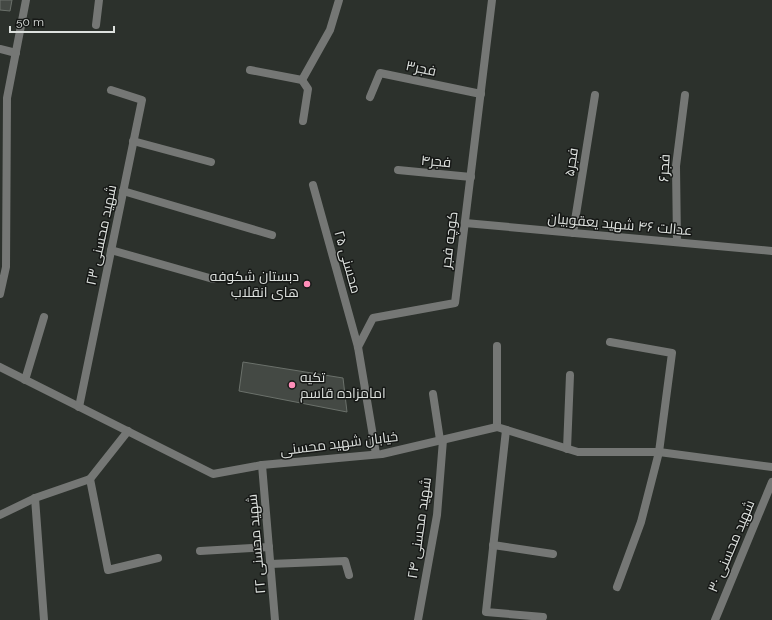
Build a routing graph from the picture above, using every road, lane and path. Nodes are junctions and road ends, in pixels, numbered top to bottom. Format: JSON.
{"nodes":[{"id":1,"x":26,"y":0,"type":"edge"},
{"id":2,"x":99,"y":0,"type":"edge"},
{"id":3,"x":338,"y":0,"type":"edge"},
{"id":4,"x":492,"y":0,"type":"edge"},
{"id":5,"x":96,"y":25,"type":"dead end"},
{"id":6,"x":0,"y":49,"type":"edge"},
{"id":7,"x":16,"y":53,"type":"junction"},
{"id":8,"x":250,"y":70,"type":"dead end"},
{"id":9,"x":302,"y":80,"type":"junction"},
{"id":10,"x":111,"y":90,"type":"dead end"},
{"id":11,"x":481,"y":94,"type":"junction"},
{"id":12,"x":685,"y":95,"type":"dead end"},
{"id":13,"x":595,"y":96,"type":"dead end"},
{"id":14,"x":370,"y":97,"type":"dead end"},
{"id":15,"x":303,"y":121,"type":"dead end"},
{"id":16,"x":133,"y":142,"type":"junction"},
{"id":17,"x":4,"y":158,"type":"edge"},
{"id":18,"x":211,"y":162,"type":"dead end"},
{"id":19,"x":398,"y":170,"type":"dead end"},
{"id":20,"x":471,"y":177,"type":"junction"},
{"id":21,"x":313,"y":185,"type":"dead end"},
{"id":22,"x":123,"y":191,"type":"junction"},
{"id":23,"x":465,"y":223,"type":"junction"},
{"id":24,"x":573,"y":233,"type":"junction"},
{"id":25,"x":272,"y":235,"type":"dead end"},
{"id":26,"x":676,"y":242,"type":"junction"},
{"id":27,"x":3,"y":250,"type":"edge"},
{"id":28,"x":111,"y":250,"type":"junction"},
{"id":29,"x":772,"y":251,"type":"edge"},
{"id":30,"x":213,"y":278,"type":"dead end"},
{"id":31,"x":0,"y":294,"type":"edge"},
{"id":32,"x":44,"y":317,"type":"dead end"},
{"id":33,"x":610,"y":342,"type":"dead end"},
{"id":34,"x":497,"y":346,"type":"dead end"},
{"id":35,"x":358,"y":347,"type":"junction"},
{"id":36,"x":0,"y":367,"type":"edge"},
{"id":37,"x":570,"y":375,"type":"dead end"},
{"id":38,"x":25,"y":380,"type":"junction"},
{"id":39,"x":433,"y":394,"type":"dead end"},
{"id":40,"x":79,"y":407,"type":"junction"},
{"id":41,"x":497,"y":427,"type":"junction"},
{"id":42,"x":506,"y":430,"type":"junction"},
{"id":43,"x":128,"y":431,"type":"junction"},
{"id":44,"x":441,"y":440,"type":"junction"},
{"id":45,"x":567,"y":449,"type":"junction"},
{"id":46,"x":659,"y":452,"type":"junction"},
{"id":47,"x":376,"y":454,"type":"junction"},
{"id":48,"x":262,"y":466,"type":"junction"},
{"id":49,"x":772,"y":467,"type":"edge"},
{"id":50,"x":90,"y":479,"type":"junction"},
{"id":51,"x":772,"y":482,"type":"edge"},
{"id":52,"x":35,"y":498,"type":"junction"},
{"id":53,"x":0,"y":515,"type":"edge"},
{"id":54,"x":493,"y":545,"type":"junction"},
{"id":55,"x":269,"y":548,"type":"junction"},
{"id":56,"x":200,"y":551,"type":"dead end"},
{"id":57,"x":553,"y":554,"type":"dead end"},
{"id":58,"x":158,"y":558,"type":"dead end"},
{"id":59,"x":270,"y":564,"type":"junction"},
{"id":60,"x":349,"y":575,"type":"dead end"},
{"id":61,"x":616,"y":587,"type":"dead end"},
{"id":62,"x":543,"y":618,"type":"dead end"},
{"id":63,"x":44,"y":620,"type":"edge"},
{"id":64,"x":275,"y":620,"type":"edge"},
{"id":65,"x":418,"y":620,"type":"edge"},
{"id":66,"x":715,"y":620,"type":"edge"}],
"edges":[{"from":1,"to":7,"type":"street"},
{"from":2,"to":5,"type":"street"},
{"from":3,"to":9,"type":"street"},
{"from":4,"to":11,"type":"street","name":"کوچه فجر"},
{"from":6,"to":7,"type":"street"},
{"from":7,"to":17,"type":"street"},
{"from":8,"to":9,"type":"street"},
{"from":9,"to":15,"type":"street"},
{"from":10,"to":16,"type":"street","name":"شهید محسنی ۲۳"},
{"from":11,"to":14,"type":"street","name":"فجر۳"},
{"from":11,"to":20,"type":"street","name":"کوچه فجر"},
{"from":12,"to":26,"type":"street","name":"فجر۶"},
{"from":13,"to":24,"type":"street","name":"فجر۵"},
{"from":16,"to":18,"type":"street"},
{"from":16,"to":22,"type":"street","name":"شهید محسنی ۲۳"},
{"from":17,"to":27,"type":"street"},
{"from":19,"to":20,"type":"street","name":"فجر۴"},
{"from":20,"to":23,"type":"street","name":"کوچه فجر"},
{"from":21,"to":35,"type":"street","name":"محسنی ۲۵"},
{"from":22,"to":25,"type":"street"},
{"from":22,"to":28,"type":"street","name":"شهید محسنی ۲۳"},
{"from":23,"to":24,"type":"street","name":"عدالت ۴۶ شهید یعقوبیان"},
{"from":23,"to":35,"type":"street","name":"کوچه فجر"},
{"from":24,"to":26,"type":"street","name":"عدالت ۴۶ شهید یعقوبیان"},
{"from":26,"to":29,"type":"street","name":"عدالت ۴۶ شهید یعقوبیان"},
{"from":27,"to":31,"type":"street"},
{"from":28,"to":30,"type":"street"},
{"from":28,"to":40,"type":"street","name":"شهید محسنی ۲۳"},
{"from":32,"to":38,"type":"street"},
{"from":33,"to":46,"type":"street"},
{"from":34,"to":41,"type":"street"},
{"from":35,"to":47,"type":"street","name":"محسنی ۲۵"},
{"from":36,"to":38,"type":"street","name":"خیابان شهید محسنی"},
{"from":37,"to":45,"type":"street"},
{"from":38,"to":40,"type":"street","name":"خیابان شهید محسنی"},
{"from":39,"to":44,"type":"street","name":"شهید محسنی ۲۴"},
{"from":40,"to":43,"type":"street","name":"خیابان شهید محسنی"},
{"from":41,"to":42,"type":"street"},
{"from":41,"to":44,"type":"street","name":"خیابان شهید محسنی"},
{"from":42,"to":45,"type":"street"},
{"from":42,"to":54,"type":"street"},
{"from":43,"to":48,"type":"street","name":"خیابان شهید محسنی"},
{"from":43,"to":50,"type":"street"},
{"from":44,"to":47,"type":"street","name":"خیابان شهید محسنی"},
{"from":44,"to":65,"type":"street","name":"شهید محسنی ۲۴"},
{"from":45,"to":46,"type":"street"},
{"from":46,"to":49,"type":"street"},
{"from":46,"to":61,"type":"street"},
{"from":47,"to":48,"type":"street","name":"خیابان شهید محسنی"},
{"from":48,"to":55,"type":"street","name":"شهید محسنی ۲۲"},
{"from":50,"to":52,"type":"street"},
{"from":50,"to":58,"type":"street"},
{"from":51,"to":66,"type":"street","name":"شهید محسنی ۳۰"},
{"from":52,"to":53,"type":"street"},
{"from":52,"to":63,"type":"street"},
{"from":54,"to":57,"type":"street"},
{"from":54,"to":62,"type":"street"},
{"from":55,"to":56,"type":"street"},
{"from":55,"to":59,"type":"street","name":"شهید محسنی ۲۲"},
{"from":59,"to":60,"type":"street"},
{"from":59,"to":64,"type":"street","name":"شهید محسنی ۲۲"}]}
